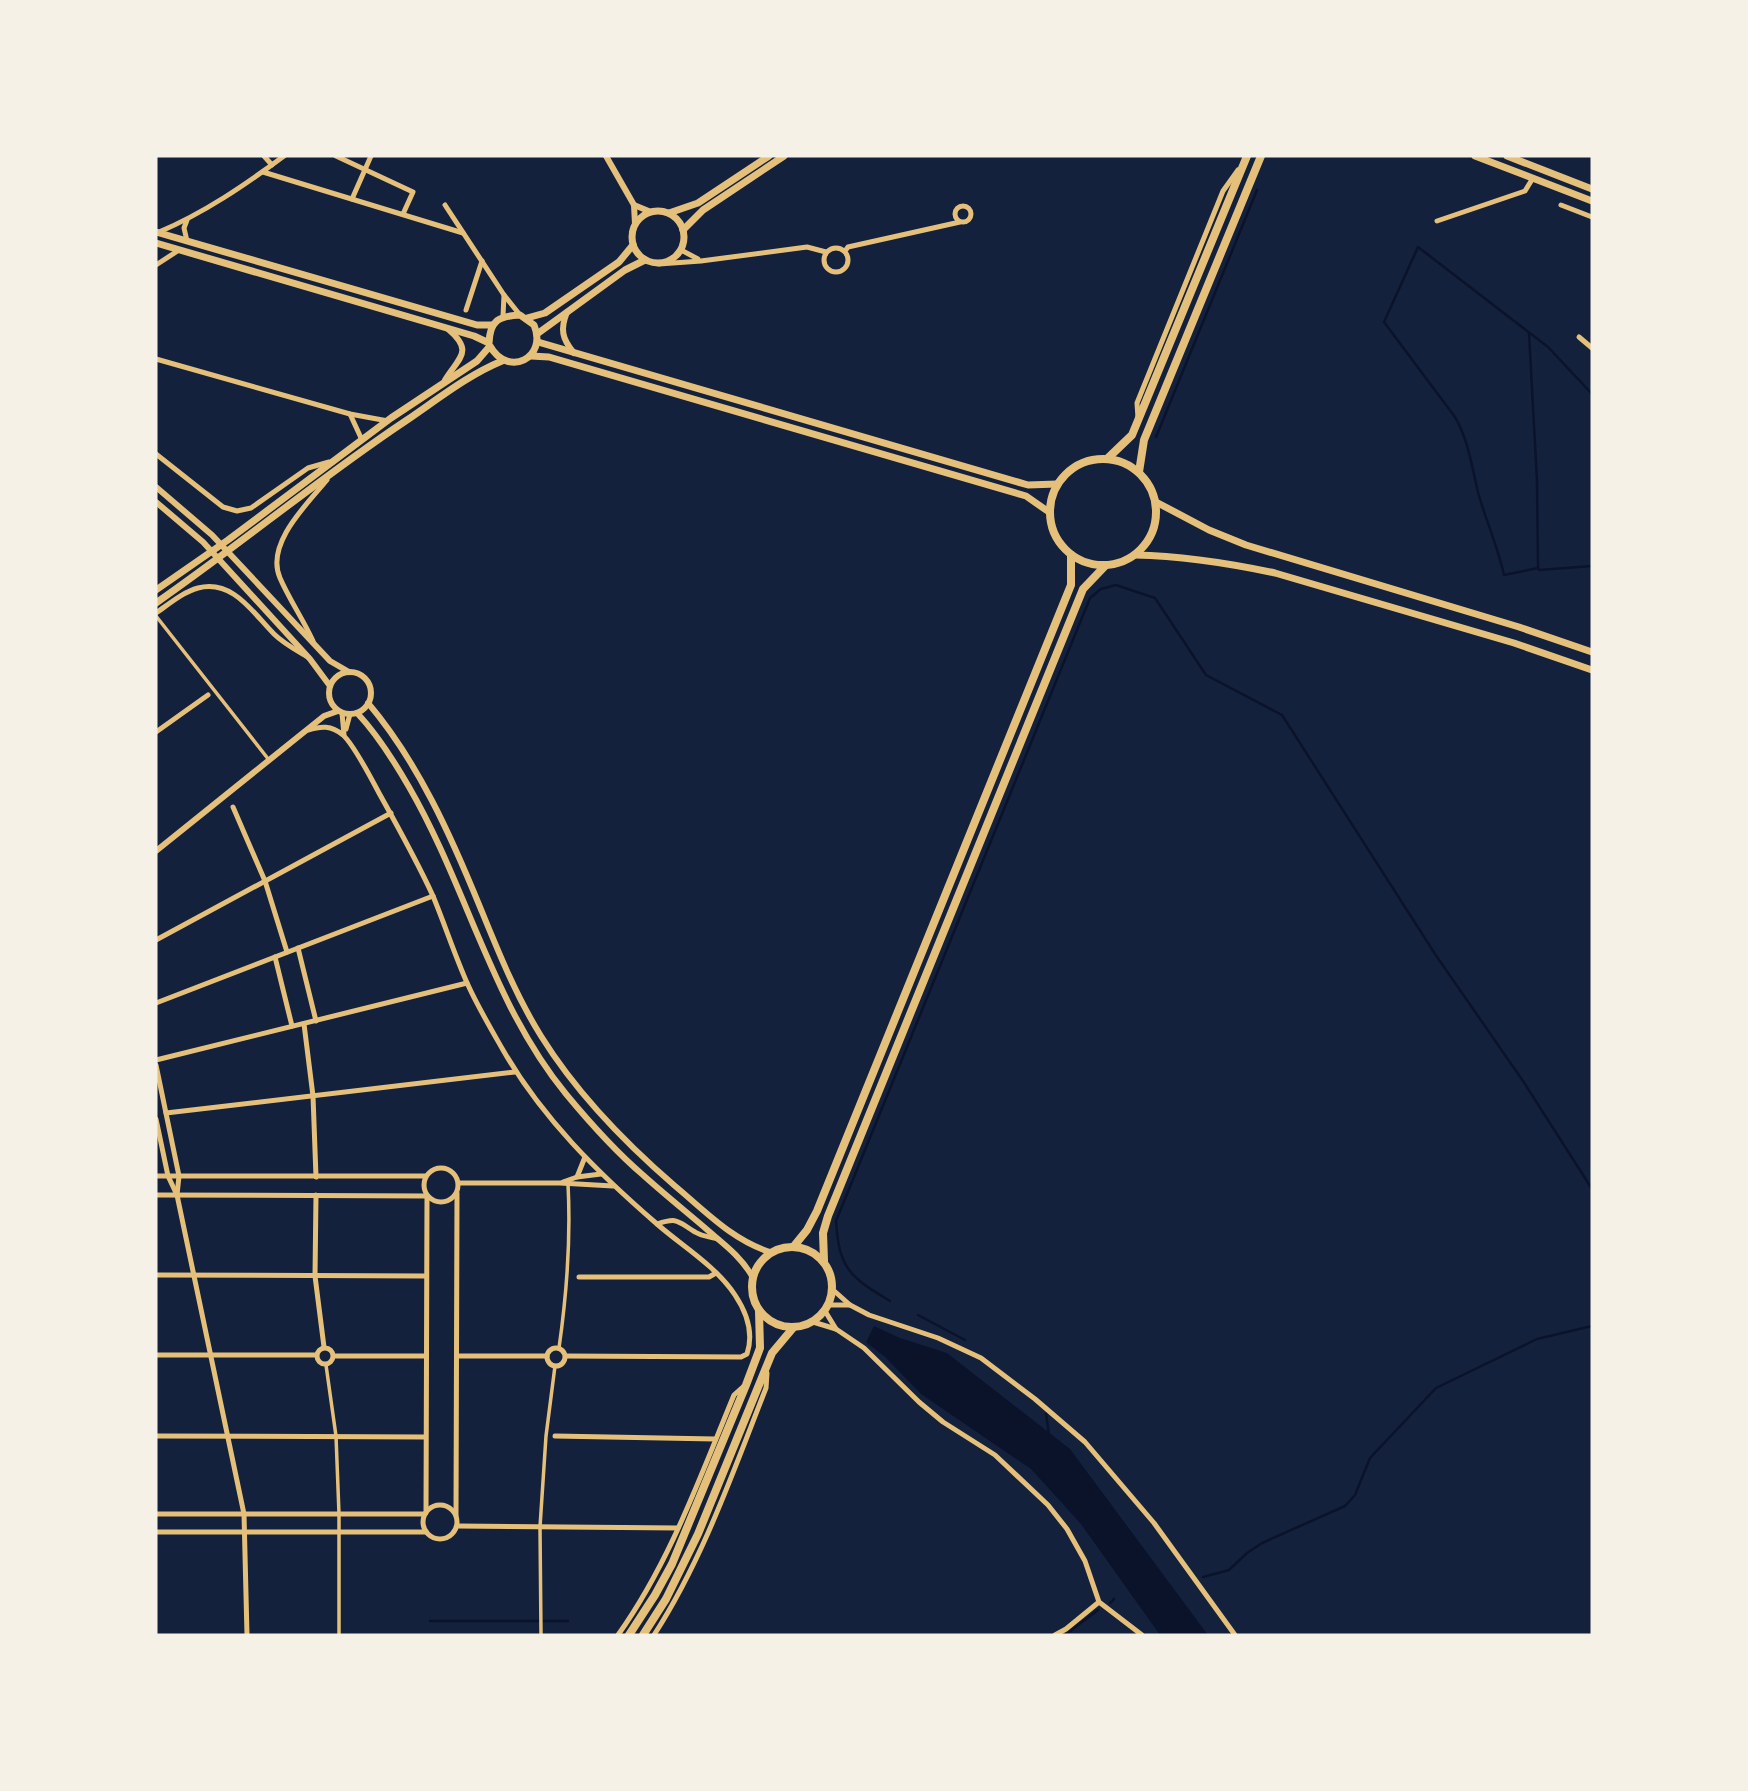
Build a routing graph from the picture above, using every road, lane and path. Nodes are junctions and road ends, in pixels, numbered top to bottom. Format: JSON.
{"nodes":[{"id":1,"x":264,"y":156,"type":"edge"},
{"id":2,"x":284,"y":156,"type":"edge"},
{"id":3,"x":336,"y":156,"type":"edge"},
{"id":4,"x":371,"y":156,"type":"edge"},
{"id":5,"x":606,"y":156,"type":"edge"},
{"id":6,"x":769,"y":156,"type":"edge"},
{"id":7,"x":784,"y":156,"type":"edge"},
{"id":8,"x":1261,"y":156,"type":"edge"},
{"id":9,"x":1475,"y":156,"type":"edge"},
{"id":10,"x":1508,"y":156,"type":"edge"},
{"id":11,"x":1246,"y":157,"type":"edge"},
{"id":12,"x":272,"y":165,"type":"junction"},
{"id":13,"x":364,"y":169,"type":"junction"},
{"id":14,"x":263,"y":172,"type":"junction"},
{"id":15,"x":1534,"y":178,"type":"junction"},
{"id":16,"x":1592,"y":189,"type":"edge"},
{"id":17,"x":352,"y":199,"type":"junction"},
{"id":18,"x":1592,"y":201,"type":"edge"},
{"id":19,"x":445,"y":205,"type":"dead end"},
{"id":20,"x":634,"y":205,"type":"junction"},
{"id":21,"x":1561,"y":205,"type":"dead end"},
{"id":22,"x":1592,"y":208,"type":"edge"},
{"id":23,"x":651,"y":212,"type":"junction"},
{"id":24,"x":403,"y":214,"type":"junction"},
{"id":25,"x":669,"y":214,"type":"junction"},
{"id":26,"x":955,"y":215,"type":"junction"},
{"id":27,"x":1591,"y":217,"type":"edge"},
{"id":28,"x":187,"y":220,"type":"junction"},
{"id":29,"x":1437,"y":221,"type":"dead end"},
{"id":30,"x":960,"y":222,"type":"junction"},
{"id":31,"x":635,"y":224,"type":"junction"},
{"id":32,"x":942,"y":225,"type":"junction"},
{"id":33,"x":683,"y":230,"type":"junction"},
{"id":34,"x":157,"y":232,"type":"edge"},
{"id":35,"x":463,"y":233,"type":"junction"},
{"id":36,"x":187,"y":241,"type":"junction"},
{"id":37,"x":156,"y":243,"type":"edge"},
{"id":38,"x":633,"y":244,"type":"junction"},
{"id":39,"x":179,"y":250,"type":"junction"},
{"id":40,"x":681,"y":250,"type":"junction"},
{"id":41,"x":845,"y":251,"type":"junction"},
{"id":42,"x":827,"y":252,"type":"junction"},
{"id":43,"x":645,"y":260,"type":"junction"},
{"id":44,"x":482,"y":261,"type":"junction"},
{"id":45,"x":701,"y":261,"type":"junction"},
{"id":46,"x":659,"y":264,"type":"junction"},
{"id":47,"x":156,"y":265,"type":"edge"},
{"id":48,"x":504,"y":295,"type":"junction"},
{"id":49,"x":466,"y":310,"type":"dead end"},
{"id":50,"x":567,"y":311,"type":"junction"},
{"id":51,"x":503,"y":316,"type":"junction"},
{"id":52,"x":524,"y":317,"type":"junction"},
{"id":53,"x":493,"y":325,"type":"junction"},
{"id":54,"x":447,"y":328,"type":"junction"},
{"id":55,"x":1579,"y":337,"type":"dead end"},
{"id":56,"x":537,"y":338,"type":"junction"},
{"id":57,"x":489,"y":344,"type":"junction"},
{"id":58,"x":1592,"y":348,"type":"edge"},
{"id":59,"x":575,"y":354,"type":"junction"},
{"id":60,"x":531,"y":356,"type":"junction"},
{"id":61,"x":156,"y":359,"type":"edge"},
{"id":62,"x":502,"y":361,"type":"junction"},
{"id":63,"x":445,"y":380,"type":"junction"},
{"id":64,"x":350,"y":414,"type":"junction"},
{"id":65,"x":388,"y":421,"type":"junction"},
{"id":66,"x":362,"y":440,"type":"junction"},
{"id":67,"x":157,"y":455,"type":"edge"},
{"id":68,"x":1108,"y":458,"type":"junction"},
{"id":69,"x":337,"y":463,"type":"junction"},
{"id":70,"x":1139,"y":472,"type":"junction"},
{"id":71,"x":1057,"y":484,"type":"junction"},
{"id":72,"x":156,"y":487,"type":"edge"},
{"id":73,"x":156,"y":502,"type":"edge"},
{"id":74,"x":1156,"y":502,"type":"junction"},
{"id":75,"x":1049,"y":512,"type":"junction"},
{"id":76,"x":1071,"y":555,"type":"junction"},
{"id":77,"x":1135,"y":555,"type":"junction"},
{"id":78,"x":1105,"y":566,"type":"junction"},
{"id":79,"x":156,"y":590,"type":"edge"},
{"id":80,"x":156,"y":603,"type":"edge"},
{"id":81,"x":156,"y":614,"type":"edge"},
{"id":82,"x":316,"y":647,"type":"junction"},
{"id":83,"x":1592,"y":652,"type":"edge"},
{"id":84,"x":310,"y":659,"type":"junction"},
{"id":85,"x":1592,"y":670,"type":"edge"},
{"id":86,"x":349,"y":672,"type":"junction"},
{"id":87,"x":330,"y":686,"type":"junction"},
{"id":88,"x":214,"y":691,"type":"junction"},
{"id":89,"x":208,"y":695,"type":"joint"},
{"id":90,"x":330,"y":699,"type":"junction"},
{"id":91,"x":368,"y":703,"type":"junction"},
{"id":92,"x":347,"y":713,"type":"junction"},
{"id":93,"x":324,"y":716,"type":"junction"},
{"id":94,"x":305,"y":731,"type":"junction"},
{"id":95,"x":156,"y":732,"type":"edge"},
{"id":96,"x":344,"y":735,"type":"junction"},
{"id":97,"x":269,"y":760,"type":"junction"},
{"id":98,"x":233,"y":807,"type":"dead end"},
{"id":99,"x":391,"y":813,"type":"junction"},
{"id":100,"x":156,"y":851,"type":"edge"},
{"id":101,"x":265,"y":881,"type":"junction"},
{"id":102,"x":433,"y":896,"type":"junction"},
{"id":103,"x":156,"y":940,"type":"edge"},
{"id":104,"x":298,"y":948,"type":"junction"},
{"id":105,"x":287,"y":952,"type":"junction"},
{"id":106,"x":275,"y":957,"type":"junction"},
{"id":107,"x":467,"y":983,"type":"junction"},
{"id":108,"x":156,"y":1003,"type":"edge"},
{"id":109,"x":316,"y":1021,"type":"junction"},
{"id":110,"x":304,"y":1024,"type":"junction"},
{"id":111,"x":292,"y":1026,"type":"junction"},
{"id":112,"x":156,"y":1062,"type":"edge"},
{"id":113,"x":516,"y":1072,"type":"junction"},
{"id":114,"x":313,"y":1096,"type":"junction"},
{"id":115,"x":166,"y":1113,"type":"junction"},
{"id":116,"x":156,"y":1119,"type":"edge"},
{"id":117,"x":584,"y":1157,"type":"junction"},
{"id":118,"x":601,"y":1174,"type":"junction"},
{"id":119,"x":426,"y":1175,"type":"junction"},
{"id":120,"x":156,"y":1176,"type":"edge"},
{"id":121,"x":168,"y":1176,"type":"junction"},
{"id":122,"x":179,"y":1177,"type":"junction"},
{"id":123,"x":316,"y":1177,"type":"junction"},
{"id":124,"x":577,"y":1177,"type":"junction"},
{"id":125,"x":459,"y":1184,"type":"junction"},
{"id":126,"x":564,"y":1184,"type":"junction"},
{"id":127,"x":589,"y":1185,"type":"junction"},
{"id":128,"x":613,"y":1186,"type":"junction"},
{"id":129,"x":457,"y":1193,"type":"junction"},
{"id":130,"x":156,"y":1195,"type":"edge"},
{"id":131,"x":177,"y":1195,"type":"junction"},
{"id":132,"x":316,"y":1195,"type":"junction"},
{"id":133,"x":427,"y":1196,"type":"junction"},
{"id":134,"x":657,"y":1224,"type":"junction"},
{"id":135,"x":719,"y":1240,"type":"junction"},
{"id":136,"x":794,"y":1246,"type":"junction"},
{"id":137,"x":769,"y":1252,"type":"junction"},
{"id":138,"x":824,"y":1261,"type":"junction"},
{"id":139,"x":716,"y":1273,"type":"junction"},
{"id":140,"x":156,"y":1275,"type":"edge"},
{"id":141,"x":194,"y":1275,"type":"junction"},
{"id":142,"x":315,"y":1276,"type":"junction"},
{"id":143,"x":425,"y":1276,"type":"junction"},
{"id":144,"x":752,"y":1276,"type":"junction"},
{"id":145,"x":568,"y":1277,"type":"junction"},
{"id":146,"x":579,"y":1277,"type":"joint"},
{"id":147,"x":832,"y":1289,"type":"junction"},
{"id":148,"x":850,"y":1305,"type":"junction"},
{"id":149,"x":826,"y":1308,"type":"junction"},
{"id":150,"x":759,"y":1311,"type":"junction"},
{"id":151,"x":813,"y":1322,"type":"junction"},
{"id":152,"x":793,"y":1328,"type":"junction"},
{"id":153,"x":836,"y":1329,"type":"junction"},
{"id":154,"x":324,"y":1347,"type":"junction"},
{"id":155,"x":559,"y":1348,"type":"junction"},
{"id":156,"x":156,"y":1355,"type":"edge"},
{"id":157,"x":211,"y":1356,"type":"junction"},
{"id":158,"x":316,"y":1356,"type":"junction"},
{"id":159,"x":334,"y":1356,"type":"junction"},
{"id":160,"x":425,"y":1356,"type":"junction"},
{"id":161,"x":457,"y":1356,"type":"junction"},
{"id":162,"x":547,"y":1356,"type":"junction"},
{"id":163,"x":566,"y":1356,"type":"junction"},
{"id":164,"x":326,"y":1365,"type":"junction"},
{"id":165,"x":555,"y":1366,"type":"junction"},
{"id":166,"x":767,"y":1366,"type":"junction"},
{"id":167,"x":746,"y":1385,"type":"junction"},
{"id":168,"x":156,"y":1436,"type":"edge"},
{"id":169,"x":228,"y":1436,"type":"junction"},
{"id":170,"x":335,"y":1436,"type":"junction"},
{"id":171,"x":545,"y":1436,"type":"junction"},
{"id":172,"x":555,"y":1436,"type":"joint"},
{"id":173,"x":425,"y":1437,"type":"junction"},
{"id":174,"x":715,"y":1439,"type":"junction"},
{"id":175,"x":425,"y":1513,"type":"junction"},
{"id":176,"x":156,"y":1514,"type":"edge"},
{"id":177,"x":244,"y":1514,"type":"junction"},
{"id":178,"x":339,"y":1514,"type":"junction"},
{"id":179,"x":456,"y":1515,"type":"junction"},
{"id":180,"x":458,"y":1526,"type":"junction"},
{"id":181,"x":540,"y":1527,"type":"junction"},
{"id":182,"x":678,"y":1528,"type":"junction"},
{"id":183,"x":156,"y":1531,"type":"edge"},
{"id":184,"x":245,"y":1532,"type":"junction"},
{"id":185,"x":339,"y":1532,"type":"junction"},
{"id":186,"x":426,"y":1532,"type":"junction"},
{"id":187,"x":1099,"y":1602,"type":"junction"},
{"id":188,"x":1234,"y":1633,"type":"edge"},
{"id":189,"x":247,"y":1635,"type":"edge"},
{"id":190,"x":339,"y":1635,"type":"edge"},
{"id":191,"x":541,"y":1635,"type":"edge"},
{"id":192,"x":618,"y":1635,"type":"edge"},
{"id":193,"x":629,"y":1635,"type":"edge"},
{"id":194,"x":643,"y":1635,"type":"edge"},
{"id":195,"x":654,"y":1635,"type":"edge"},
{"id":196,"x":1055,"y":1635,"type":"edge"},
{"id":197,"x":1142,"y":1635,"type":"edge"},
{"id":198,"x":1241,"y":1635,"type":"edge"}],
"edges":[{"from":1,"to":12,"type":"street"},
{"from":2,"to":12,"type":"street"},
{"from":3,"to":13,"type":"street"},
{"from":4,"to":13,"type":"street"},
{"from":5,"to":20,"type":"street"},
{"from":6,"to":25,"type":"main road"},
{"from":7,"to":33,"type":"main road"},
{"from":8,"to":70,"type":"main road"},
{"from":9,"to":15,"type":"main road"},
{"from":10,"to":16,"type":"main road"},
{"from":11,"to":68,"type":"main road"},
{"from":12,"to":14,"type":"street"},
{"from":13,"to":17,"type":"street"},
{"from":13,"to":24,"type":"street"},
{"from":14,"to":17,"type":"street"},
{"from":14,"to":28,"type":"street"},
{"from":15,"to":18,"type":"main road"},
{"from":15,"to":29,"type":"street"},
{"from":17,"to":24,"type":"street"},
{"from":19,"to":35,"type":"street"},
{"from":20,"to":23,"type":"street"},
{"from":20,"to":31,"type":"street"},
{"from":21,"to":27,"type":"street"},
{"from":22,"to":27,"type":"street"},
{"from":23,"to":25,"type":"main road"},
{"from":23,"to":31,"type":"main road"},
{"from":24,"to":35,"type":"street"},
{"from":25,"to":33,"type":"main road"},
{"from":26,"to":30,"type":"street"},
{"from":26,"to":30,"type":"street"},
{"from":26,"to":32,"type":"street"},
{"from":28,"to":34,"type":"street"},
{"from":28,"to":36,"type":"street"},
{"from":30,"to":32,"type":"street"},
{"from":31,"to":38,"type":"main road"},
{"from":32,"to":41,"type":"street"},
{"from":33,"to":40,"type":"main road"},
{"from":34,"to":36,"type":"main road"},
{"from":35,"to":44,"type":"street"},
{"from":36,"to":53,"type":"main road"},
{"from":37,"to":39,"type":"main road"},
{"from":38,"to":43,"type":"main road"},
{"from":38,"to":52,"type":"main road"},
{"from":39,"to":47,"type":"street"},
{"from":39,"to":54,"type":"main road"},
{"from":40,"to":45,"type":"street"},
{"from":40,"to":46,"type":"main road"},
{"from":41,"to":42,"type":"street"},
{"from":41,"to":42,"type":"street"},
{"from":42,"to":45,"type":"street"},
{"from":43,"to":46,"type":"main road"},
{"from":43,"to":50,"type":"main road"},
{"from":44,"to":48,"type":"street"},
{"from":44,"to":49,"type":"street"},
{"from":45,"to":46,"type":"street"},
{"from":48,"to":51,"type":"street"},
{"from":48,"to":52,"type":"street"},
{"from":50,"to":56,"type":"main road"},
{"from":50,"to":59,"type":"street"},
{"from":51,"to":52,"type":"main road"},
{"from":51,"to":53,"type":"main road"},
{"from":52,"to":56,"type":"main road"},
{"from":53,"to":57,"type":"main road"},
{"from":54,"to":57,"type":"main road"},
{"from":54,"to":63,"type":"street"},
{"from":55,"to":58,"type":"street"},
{"from":56,"to":59,"type":"main road"},
{"from":56,"to":60,"type":"main road"},
{"from":57,"to":62,"type":"main road"},
{"from":57,"to":63,"type":"main road"},
{"from":59,"to":71,"type":"main road"},
{"from":60,"to":62,"type":"main road"},
{"from":60,"to":75,"type":"main road"},
{"from":61,"to":64,"type":"street"},
{"from":62,"to":69,"type":"main road"},
{"from":63,"to":65,"type":"main road"},
{"from":64,"to":65,"type":"street"},
{"from":64,"to":66,"type":"street"},
{"from":65,"to":66,"type":"main road"},
{"from":66,"to":69,"type":"main road"},
{"from":67,"to":69,"type":"street"},
{"from":68,"to":70,"type":"main road"},
{"from":68,"to":71,"type":"main road"},
{"from":69,"to":79,"type":"main road"},
{"from":69,"to":80,"type":"main road"},
{"from":69,"to":82,"type":"street"},
{"from":70,"to":74,"type":"main road"},
{"from":71,"to":75,"type":"main road"},
{"from":72,"to":82,"type":"street"},
{"from":73,"to":84,"type":"street"},
{"from":74,"to":77,"type":"main road"},
{"from":74,"to":83,"type":"main road"},
{"from":75,"to":76,"type":"main road"},
{"from":76,"to":78,"type":"main road"},
{"from":76,"to":136,"type":"main road"},
{"from":77,"to":78,"type":"main road"},
{"from":77,"to":85,"type":"main road"},
{"from":78,"to":138,"type":"main road"},
{"from":81,"to":84,"type":"street"},
{"from":81,"to":88,"type":"street"},
{"from":82,"to":86,"type":"street"},
{"from":84,"to":87,"type":"street"},
{"from":86,"to":87,"type":"street"},
{"from":86,"to":91,"type":"street"},
{"from":87,"to":90,"type":"street"},
{"from":88,"to":89,"type":"street"},
{"from":88,"to":97,"type":"street"},
{"from":89,"to":95,"type":"street"},
{"from":90,"to":92,"type":"street"},
{"from":90,"to":93,"type":"street"},
{"from":91,"to":92,"type":"street"},
{"from":91,"to":137,"type":"street"},
{"from":92,"to":93,"type":"street"},
{"from":92,"to":96,"type":"street"},
{"from":92,"to":135,"type":"street"},
{"from":93,"to":94,"type":"street"},
{"from":94,"to":96,"type":"street"},
{"from":94,"to":97,"type":"street"},
{"from":96,"to":99,"type":"street"},
{"from":97,"to":100,"type":"street"},
{"from":98,"to":101,"type":"street"},
{"from":99,"to":101,"type":"street"},
{"from":99,"to":102,"type":"street"},
{"from":101,"to":103,"type":"street"},
{"from":101,"to":105,"type":"street"},
{"from":102,"to":104,"type":"street"},
{"from":102,"to":107,"type":"street"},
{"from":104,"to":105,"type":"street"},
{"from":104,"to":109,"type":"street"},
{"from":105,"to":106,"type":"street"},
{"from":106,"to":108,"type":"street"},
{"from":106,"to":111,"type":"street"},
{"from":107,"to":109,"type":"street"},
{"from":107,"to":113,"type":"street"},
{"from":109,"to":110,"type":"street"},
{"from":110,"to":111,"type":"street"},
{"from":110,"to":114,"type":"street"},
{"from":111,"to":112,"type":"street"},
{"from":112,"to":115,"type":"street"},
{"from":113,"to":114,"type":"street"},
{"from":113,"to":117,"type":"street"},
{"from":114,"to":115,"type":"street"},
{"from":114,"to":123,"type":"street"},
{"from":115,"to":122,"type":"street"},
{"from":116,"to":121,"type":"street"},
{"from":117,"to":118,"type":"street"},
{"from":117,"to":124,"type":"street"},
{"from":118,"to":124,"type":"street"},
{"from":118,"to":127,"type":"street"},
{"from":118,"to":128,"type":"street"},
{"from":119,"to":123,"type":"street"},
{"from":119,"to":125,"type":"street"},
{"from":119,"to":133,"type":"street"},
{"from":120,"to":121,"type":"street"},
{"from":121,"to":122,"type":"street"},
{"from":121,"to":131,"type":"street"},
{"from":122,"to":123,"type":"street"},
{"from":122,"to":131,"type":"street"},
{"from":124,"to":126,"type":"street"},
{"from":125,"to":126,"type":"street"},
{"from":125,"to":129,"type":"street"},
{"from":126,"to":127,"type":"street"},
{"from":126,"to":145,"type":"street"},
{"from":127,"to":128,"type":"street"},
{"from":128,"to":134,"type":"street"},
{"from":129,"to":133,"type":"street"},
{"from":129,"to":161,"type":"street"},
{"from":130,"to":131,"type":"street"},
{"from":131,"to":132,"type":"street"},
{"from":131,"to":141,"type":"street"},
{"from":132,"to":133,"type":"street"},
{"from":132,"to":142,"type":"street"},
{"from":133,"to":143,"type":"street"},
{"from":134,"to":135,"type":"street"},
{"from":134,"to":139,"type":"street"},
{"from":135,"to":144,"type":"street"},
{"from":136,"to":137,"type":"main road"},
{"from":136,"to":138,"type":"main road"},
{"from":137,"to":144,"type":"main road"},
{"from":138,"to":147,"type":"main road"},
{"from":139,"to":146,"type":"street"},
{"from":139,"to":163,"type":"street"},
{"from":140,"to":141,"type":"street"},
{"from":141,"to":142,"type":"street"},
{"from":141,"to":157,"type":"street"},
{"from":142,"to":143,"type":"street"},
{"from":142,"to":154,"type":"street"},
{"from":143,"to":160,"type":"street"},
{"from":144,"to":150,"type":"main road"},
{"from":145,"to":146,"type":"street"},
{"from":145,"to":155,"type":"street"},
{"from":147,"to":148,"type":"street"},
{"from":147,"to":149,"type":"main road"},
{"from":148,"to":149,"type":"street"},
{"from":148,"to":188,"type":"street"},
{"from":149,"to":151,"type":"main road"},
{"from":149,"to":153,"type":"street"},
{"from":150,"to":152,"type":"main road"},
{"from":150,"to":167,"type":"main road"},
{"from":151,"to":152,"type":"main road"},
{"from":151,"to":153,"type":"street"},
{"from":152,"to":166,"type":"main road"},
{"from":153,"to":187,"type":"street"},
{"from":154,"to":158,"type":"street"},
{"from":154,"to":159,"type":"street"},
{"from":155,"to":162,"type":"street"},
{"from":155,"to":163,"type":"street"},
{"from":156,"to":157,"type":"street"},
{"from":157,"to":158,"type":"street"},
{"from":157,"to":169,"type":"street"},
{"from":158,"to":164,"type":"street"},
{"from":159,"to":160,"type":"street"},
{"from":159,"to":164,"type":"street"},
{"from":160,"to":173,"type":"street"},
{"from":161,"to":162,"type":"street"},
{"from":161,"to":179,"type":"street"},
{"from":162,"to":165,"type":"street"},
{"from":163,"to":165,"type":"street"},
{"from":164,"to":170,"type":"street"},
{"from":165,"to":171,"type":"street"},
{"from":166,"to":194,"type":"main road"},
{"from":166,"to":195,"type":"street"},
{"from":167,"to":174,"type":"street"},
{"from":167,"to":193,"type":"main road"},
{"from":168,"to":169,"type":"street"},
{"from":169,"to":170,"type":"street"},
{"from":169,"to":177,"type":"street"},
{"from":170,"to":173,"type":"street"},
{"from":170,"to":178,"type":"street"},
{"from":171,"to":172,"type":"street"},
{"from":171,"to":181,"type":"street"},
{"from":172,"to":174,"type":"street"},
{"from":173,"to":175,"type":"street"},
{"from":174,"to":182,"type":"street"},
{"from":175,"to":178,"type":"street"},
{"from":175,"to":179,"type":"street"},
{"from":175,"to":186,"type":"street"},
{"from":176,"to":177,"type":"street"},
{"from":177,"to":178,"type":"street"},
{"from":177,"to":184,"type":"street"},
{"from":178,"to":185,"type":"street"},
{"from":179,"to":180,"type":"street"},
{"from":180,"to":181,"type":"street"},
{"from":180,"to":186,"type":"street"},
{"from":181,"to":182,"type":"street"},
{"from":181,"to":191,"type":"street"},
{"from":182,"to":192,"type":"street"},
{"from":183,"to":184,"type":"street"},
{"from":184,"to":185,"type":"street"},
{"from":184,"to":189,"type":"street"},
{"from":185,"to":186,"type":"street"},
{"from":185,"to":190,"type":"street"},
{"from":187,"to":196,"type":"street"},
{"from":187,"to":197,"type":"street"},
{"from":188,"to":198,"type":"street"}]}
